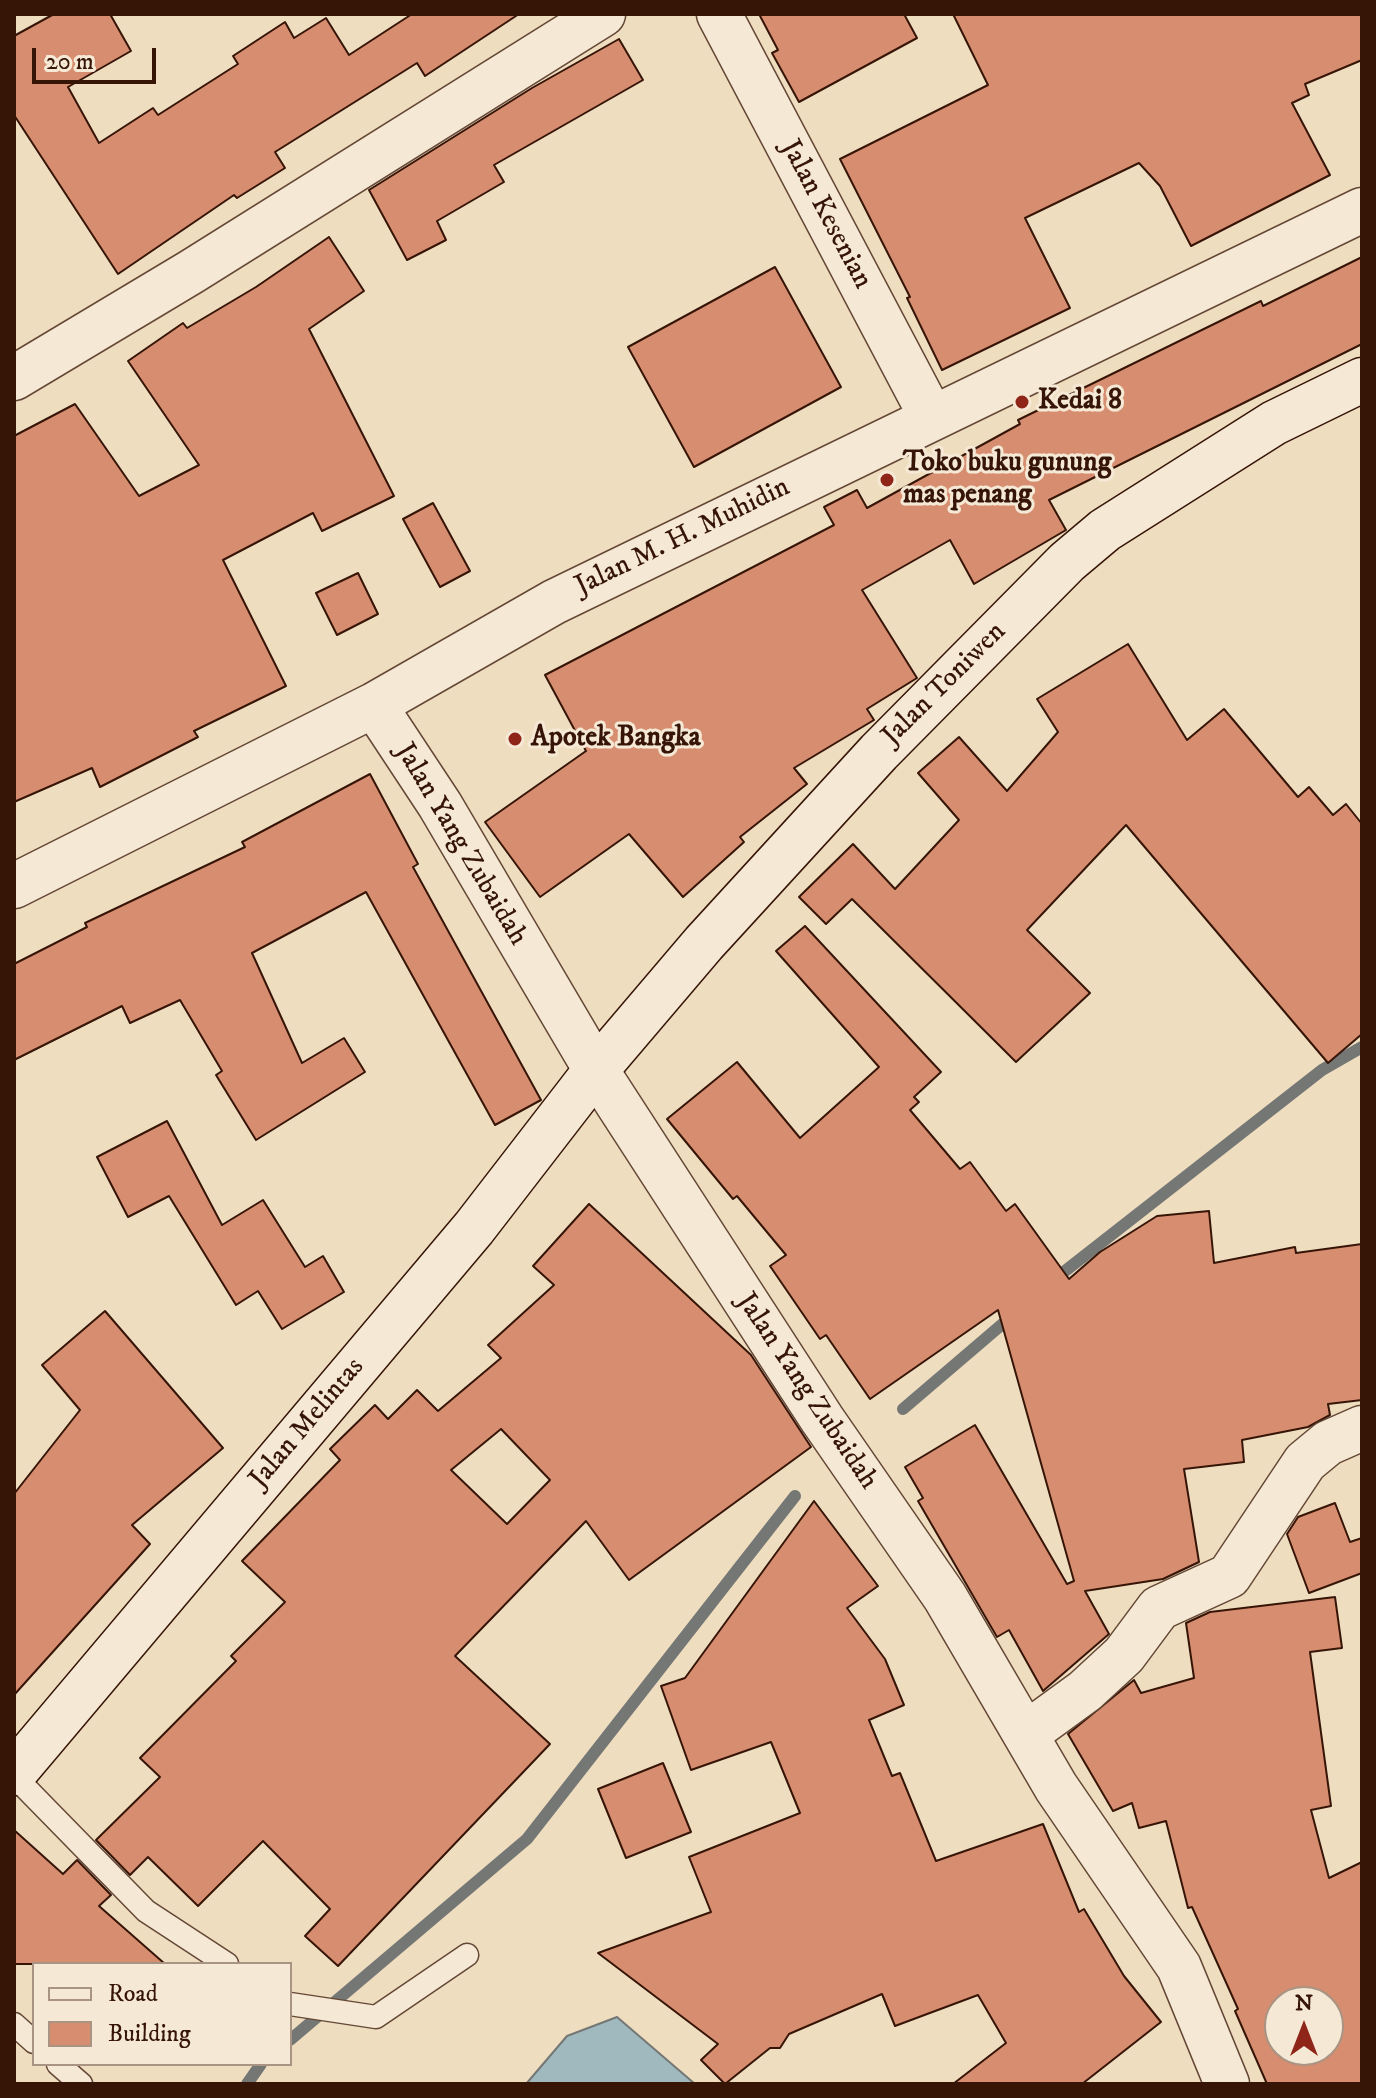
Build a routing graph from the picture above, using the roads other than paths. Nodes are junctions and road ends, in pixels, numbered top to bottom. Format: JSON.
{"nodes":[{"id":1,"x":603,"y":14,"type":"edge"},
{"id":2,"x":719,"y":14,"type":"edge"},
{"id":3,"x":1362,"y":210,"type":"edge"},
{"id":4,"x":14,"y":378,"type":"edge"},
{"id":5,"x":1362,"y":380,"type":"edge"},
{"id":6,"x":931,"y":416,"type":"junction"},
{"id":7,"x":374,"y":705,"type":"junction"},
{"id":8,"x":14,"y":886,"type":"edge"},
{"id":9,"x":596,"y":1070,"type":"junction"},
{"id":10,"x":1362,"y":1428,"type":"edge"},
{"id":11,"x":1026,"y":1734,"type":"junction"},
{"id":12,"x":14,"y":1775,"type":"edge"},
{"id":13,"x":467,"y":1955,"type":"dead end"},
{"id":14,"x":224,"y":1962,"type":"edge"},
{"id":15,"x":292,"y":2004,"type":"edge"},
{"id":16,"x":14,"y":2024,"type":"edge"},
{"id":17,"x":32,"y":2040,"type":"edge"},
{"id":18,"x":60,"y":2066,"type":"edge"},
{"id":19,"x":81,"y":2084,"type":"edge"},
{"id":20,"x":1227,"y":2084,"type":"edge"}],
"edges":[{"from":1,"to":4,"type":"street"},
{"from":2,"to":6,"type":"street","name":"Jalan Kesenian"},
{"from":3,"to":6,"type":"street","name":"Jalan M. H. Muhidin"},
{"from":5,"to":9,"type":"street","name":"Jalan Toniwen"},
{"from":6,"to":7,"type":"street","name":"Jalan M. H. Muhidin"},
{"from":7,"to":8,"type":"street","name":"Jalan M. H. Muhidin"},
{"from":7,"to":9,"type":"street","name":"Jalan Yang Zubaidah"},
{"from":9,"to":11,"type":"street","name":"Jalan Yang Zubaidah"},
{"from":9,"to":12,"type":"street","name":"Jalan Melintas"},
{"from":10,"to":11,"type":"street"},
{"from":11,"to":20,"type":"street","name":"Jalan Yang Zubaidah"},
{"from":12,"to":14,"type":"lane"},
{"from":13,"to":15,"type":"lane"},
{"from":16,"to":17,"type":"lane"},
{"from":18,"to":19,"type":"lane"}]}
